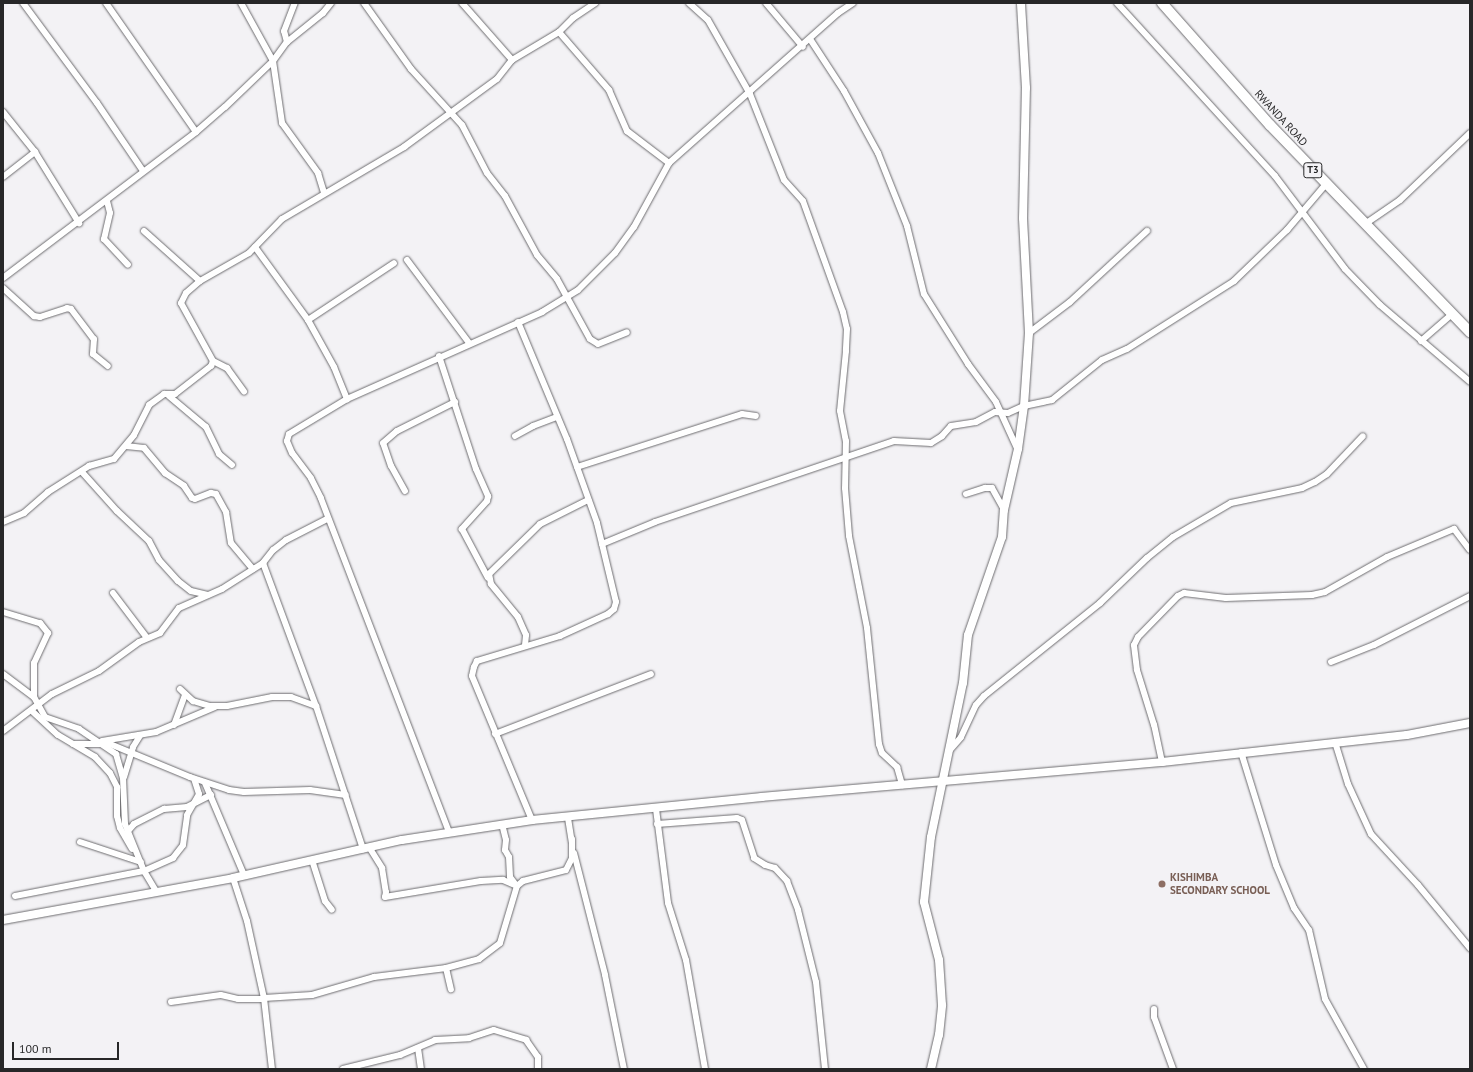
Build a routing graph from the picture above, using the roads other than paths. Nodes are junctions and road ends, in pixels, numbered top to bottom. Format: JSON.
{"nodes":[{"id":1,"x":23,"y":3,"type":"edge"},
{"id":2,"x":106,"y":3,"type":"edge"},
{"id":3,"x":241,"y":3,"type":"edge"},
{"id":4,"x":295,"y":3,"type":"edge"},
{"id":5,"x":331,"y":3,"type":"edge"},
{"id":6,"x":364,"y":3,"type":"edge"},
{"id":7,"x":462,"y":3,"type":"edge"},
{"id":8,"x":595,"y":3,"type":"edge"},
{"id":9,"x":689,"y":3,"type":"edge"},
{"id":10,"x":766,"y":3,"type":"edge"},
{"id":11,"x":853,"y":3,"type":"edge"},
{"id":12,"x":1021,"y":3,"type":"edge"},
{"id":13,"x":1117,"y":3,"type":"edge"},
{"id":14,"x":1162,"y":3,"type":"edge"},
{"id":15,"x":559,"y":32,"type":"junction"},
{"id":16,"x":810,"y":39,"type":"junction"},
{"id":17,"x":287,"y":42,"type":"junction"},
{"id":18,"x":803,"y":47,"type":"junction"},
{"id":19,"x":273,"y":60,"type":"junction"},
{"id":20,"x":512,"y":60,"type":"junction"},
{"id":21,"x":750,"y":94,"type":"junction"},
{"id":22,"x":3,"y":112,"type":"edge"},
{"id":23,"x":451,"y":113,"type":"junction"},
{"id":24,"x":196,"y":132,"type":"junction"},
{"id":25,"x":1470,"y":133,"type":"edge"},
{"id":26,"x":35,"y":152,"type":"junction"},
{"id":27,"x":669,"y":163,"type":"junction"},
{"id":28,"x":143,"y":171,"type":"junction"},
{"id":29,"x":3,"y":177,"type":"edge"},
{"id":30,"x":1326,"y":184,"type":"junction"},
{"id":31,"x":324,"y":193,"type":"junction"},
{"id":32,"x":107,"y":201,"type":"junction"},
{"id":33,"x":1303,"y":213,"type":"junction"},
{"id":34,"x":79,"y":223,"type":"junction"},
{"id":35,"x":1365,"y":224,"type":"junction"},
{"id":36,"x":144,"y":231,"type":"dead end"},
{"id":37,"x":1147,"y":231,"type":"dead end"},
{"id":38,"x":255,"y":247,"type":"junction"},
{"id":39,"x":407,"y":260,"type":"dead end"},
{"id":40,"x":394,"y":263,"type":"dead end"},
{"id":41,"x":128,"y":265,"type":"dead end"},
{"id":42,"x":3,"y":278,"type":"edge"},
{"id":43,"x":200,"y":281,"type":"junction"},
{"id":44,"x":3,"y":288,"type":"edge"},
{"id":45,"x":567,"y":298,"type":"junction"},
{"id":46,"x":1451,"y":314,"type":"junction"},
{"id":47,"x":308,"y":320,"type":"junction"},
{"id":48,"x":518,"y":322,"type":"junction"},
{"id":49,"x":627,"y":332,"type":"dead end"},
{"id":50,"x":1470,"y":332,"type":"edge"},
{"id":51,"x":1029,"y":333,"type":"junction"},
{"id":52,"x":1421,"y":341,"type":"junction"},
{"id":53,"x":469,"y":343,"type":"junction"},
{"id":54,"x":439,"y":356,"type":"junction"},
{"id":55,"x":213,"y":360,"type":"junction"},
{"id":56,"x":108,"y":366,"type":"dead end"},
{"id":57,"x":1470,"y":382,"type":"edge"},
{"id":58,"x":244,"y":391,"type":"dead end"},
{"id":59,"x":169,"y":396,"type":"junction"},
{"id":60,"x":347,"y":399,"type":"junction"},
{"id":61,"x":455,"y":402,"type":"junction"},
{"id":62,"x":1024,"y":406,"type":"junction"},
{"id":63,"x":1002,"y":413,"type":"junction"},
{"id":64,"x":756,"y":416,"type":"dead end"},
{"id":65,"x":557,"y":417,"type":"junction"},
{"id":66,"x":515,"y":436,"type":"dead end"},
{"id":67,"x":1363,"y":436,"type":"dead end"},
{"id":68,"x":126,"y":446,"type":"junction"},
{"id":69,"x":1018,"y":449,"type":"junction"},
{"id":70,"x":845,"y":457,"type":"junction"},
{"id":71,"x":232,"y":465,"type":"dead end"},
{"id":72,"x":577,"y":467,"type":"junction"},
{"id":73,"x":82,"y":472,"type":"junction"},
{"id":74,"x":405,"y":491,"type":"dead end"},
{"id":75,"x":966,"y":494,"type":"dead end"},
{"id":76,"x":588,"y":500,"type":"junction"},
{"id":77,"x":1004,"y":510,"type":"junction"},
{"id":78,"x":327,"y":519,"type":"junction"},
{"id":79,"x":3,"y":522,"type":"edge"},
{"id":80,"x":602,"y":544,"type":"junction"},
{"id":81,"x":1470,"y":550,"type":"edge"},
{"id":82,"x":263,"y":563,"type":"junction"},
{"id":83,"x":253,"y":570,"type":"junction"},
{"id":84,"x":488,"y":578,"type":"junction"},
{"id":85,"x":113,"y":592,"type":"dead end"},
{"id":86,"x":208,"y":595,"type":"junction"},
{"id":87,"x":1470,"y":596,"type":"edge"},
{"id":88,"x":3,"y":612,"type":"edge"},
{"id":89,"x":147,"y":638,"type":"junction"},
{"id":90,"x":525,"y":645,"type":"junction"},
{"id":91,"x":1331,"y":662,"type":"dead end"},
{"id":92,"x":3,"y":674,"type":"edge"},
{"id":93,"x":651,"y":674,"type":"dead end"},
{"id":94,"x":180,"y":689,"type":"dead end"},
{"id":95,"x":185,"y":695,"type":"junction"},
{"id":96,"x":34,"y":697,"type":"junction"},
{"id":97,"x":39,"y":705,"type":"junction"},
{"id":98,"x":217,"y":706,"type":"junction"},
{"id":99,"x":316,"y":706,"type":"junction"},
{"id":100,"x":32,"y":711,"type":"junction"},
{"id":101,"x":1469,"y":724,"type":"edge"},
{"id":102,"x":174,"y":725,"type":"junction"},
{"id":103,"x":3,"y":731,"type":"edge"},
{"id":104,"x":495,"y":734,"type":"junction"},
{"id":105,"x":140,"y":736,"type":"junction"},
{"id":106,"x":102,"y":742,"type":"junction"},
{"id":107,"x":1335,"y":742,"type":"junction"},
{"id":108,"x":73,"y":744,"type":"junction"},
{"id":109,"x":131,"y":752,"type":"junction"},
{"id":110,"x":1241,"y":752,"type":"junction"},
{"id":111,"x":948,"y":753,"type":"junction"},
{"id":112,"x":1162,"y":762,"type":"junction"},
{"id":113,"x":123,"y":778,"type":"junction"},
{"id":114,"x":194,"y":779,"type":"junction"},
{"id":115,"x":940,"y":782,"type":"junction"},
{"id":116,"x":205,"y":783,"type":"junction"},
{"id":117,"x":902,"y":785,"type":"junction"},
{"id":118,"x":211,"y":795,"type":"junction"},
{"id":119,"x":346,"y":795,"type":"junction"},
{"id":120,"x":191,"y":806,"type":"junction"},
{"id":121,"x":656,"y":809,"type":"junction"},
{"id":122,"x":568,"y":818,"type":"junction"},
{"id":123,"x":532,"y":820,"type":"junction"},
{"id":124,"x":502,"y":824,"type":"junction"},
{"id":125,"x":657,"y":824,"type":"junction"},
{"id":126,"x":128,"y":831,"type":"junction"},
{"id":127,"x":450,"y":832,"type":"junction"},
{"id":128,"x":572,"y":839,"type":"junction"},
{"id":129,"x":80,"y":842,"type":"dead end"},
{"id":130,"x":366,"y":848,"type":"junction"},
{"id":131,"x":140,"y":859,"type":"junction"},
{"id":132,"x":312,"y":860,"type":"junction"},
{"id":133,"x":144,"y":872,"type":"junction"},
{"id":134,"x":244,"y":875,"type":"junction"},
{"id":135,"x":233,"y":878,"type":"junction"},
{"id":136,"x":517,"y":886,"type":"junction"},
{"id":137,"x":156,"y":891,"type":"junction"},
{"id":138,"x":14,"y":896,"type":"dead end"},
{"id":139,"x":332,"y":910,"type":"dead end"},
{"id":140,"x":3,"y":920,"type":"edge"},
{"id":141,"x":1470,"y":948,"type":"edge"},
{"id":142,"x":446,"y":968,"type":"junction"},
{"id":143,"x":450,"y":989,"type":"dead end"},
{"id":144,"x":264,"y":999,"type":"junction"},
{"id":145,"x":171,"y":1002,"type":"dead end"},
{"id":146,"x":1154,"y":1008,"type":"dead end"},
{"id":147,"x":418,"y":1048,"type":"junction"},
{"id":148,"x":272,"y":1069,"type":"edge"},
{"id":149,"x":343,"y":1069,"type":"edge"},
{"id":150,"x":421,"y":1069,"type":"edge"},
{"id":151,"x":538,"y":1069,"type":"edge"},
{"id":152,"x":624,"y":1069,"type":"edge"},
{"id":153,"x":705,"y":1069,"type":"edge"},
{"id":154,"x":824,"y":1069,"type":"edge"},
{"id":155,"x":931,"y":1069,"type":"edge"},
{"id":156,"x":1174,"y":1069,"type":"edge"},
{"id":157,"x":1364,"y":1069,"type":"edge"}],
"edges":[{"from":1,"to":28,"type":"street"},
{"from":2,"to":24,"type":"street"},
{"from":3,"to":19,"type":"street"},
{"from":4,"to":17,"type":"street"},
{"from":5,"to":17,"type":"street"},
{"from":6,"to":23,"type":"street"},
{"from":7,"to":20,"type":"street"},
{"from":8,"to":15,"type":"street"},
{"from":9,"to":21,"type":"street"},
{"from":10,"to":18,"type":"street"},
{"from":11,"to":16,"type":"street"},
{"from":12,"to":51,"type":"street"},
{"from":13,"to":33,"type":"street"},
{"from":14,"to":30,"type":"highway","name":"RWANDA ROAD","number":"T3"},
{"from":15,"to":20,"type":"street"},
{"from":15,"to":27,"type":"street"},
{"from":16,"to":18,"type":"street"},
{"from":16,"to":63,"type":"street"},
{"from":17,"to":19,"type":"street"},
{"from":18,"to":21,"type":"street"},
{"from":19,"to":24,"type":"street"},
{"from":19,"to":31,"type":"street"},
{"from":20,"to":23,"type":"street"},
{"from":21,"to":27,"type":"street"},
{"from":21,"to":70,"type":"street"},
{"from":22,"to":26,"type":"street"},
{"from":23,"to":31,"type":"street"},
{"from":23,"to":45,"type":"street"},
{"from":24,"to":28,"type":"street"},
{"from":25,"to":35,"type":"street"},
{"from":26,"to":29,"type":"street"},
{"from":26,"to":34,"type":"street"},
{"from":27,"to":45,"type":"street"},
{"from":28,"to":32,"type":"street"},
{"from":30,"to":33,"type":"street"},
{"from":30,"to":35,"type":"highway","name":"RWANDA ROAD","number":"T3"},
{"from":31,"to":38,"type":"street"},
{"from":32,"to":34,"type":"street"},
{"from":32,"to":41,"type":"street"},
{"from":33,"to":52,"type":"street"},
{"from":33,"to":62,"type":"street"},
{"from":34,"to":42,"type":"street"},
{"from":35,"to":46,"type":"highway","name":"RWANDA ROAD","number":"T3"},
{"from":36,"to":43,"type":"street"},
{"from":37,"to":51,"type":"street"},
{"from":38,"to":43,"type":"street"},
{"from":38,"to":47,"type":"street"},
{"from":39,"to":53,"type":"street"},
{"from":40,"to":47,"type":"street"},
{"from":43,"to":55,"type":"street"},
{"from":44,"to":56,"type":"street"},
{"from":45,"to":48,"type":"street"},
{"from":45,"to":49,"type":"street"},
{"from":46,"to":50,"type":"highway","name":"RWANDA ROAD","number":"T3"},
{"from":46,"to":52,"type":"street"},
{"from":47,"to":60,"type":"street"},
{"from":48,"to":53,"type":"street"},
{"from":48,"to":65,"type":"street"},
{"from":51,"to":62,"type":"street"},
{"from":52,"to":57,"type":"street"},
{"from":53,"to":54,"type":"street"},
{"from":54,"to":60,"type":"street"},
{"from":54,"to":61,"type":"street"},
{"from":55,"to":58,"type":"street"},
{"from":55,"to":59,"type":"street"},
{"from":59,"to":68,"type":"street"},
{"from":59,"to":71,"type":"street"},
{"from":60,"to":78,"type":"street"},
{"from":61,"to":74,"type":"street"},
{"from":61,"to":84,"type":"street"},
{"from":62,"to":63,"type":"street"},
{"from":62,"to":69,"type":"street"},
{"from":63,"to":69,"type":"street"},
{"from":63,"to":70,"type":"street"},
{"from":64,"to":72,"type":"street"},
{"from":65,"to":66,"type":"street"},
{"from":65,"to":72,"type":"street"},
{"from":67,"to":111,"type":"street"},
{"from":68,"to":73,"type":"street"},
{"from":68,"to":83,"type":"street"},
{"from":69,"to":77,"type":"street"},
{"from":70,"to":80,"type":"street"},
{"from":70,"to":117,"type":"street"},
{"from":72,"to":76,"type":"street"},
{"from":73,"to":79,"type":"street"},
{"from":73,"to":86,"type":"street"},
{"from":75,"to":77,"type":"street"},
{"from":76,"to":80,"type":"street"},
{"from":76,"to":84,"type":"street"},
{"from":77,"to":111,"type":"street"},
{"from":78,"to":82,"type":"street"},
{"from":78,"to":127,"type":"street"},
{"from":80,"to":90,"type":"street"},
{"from":81,"to":112,"type":"street"},
{"from":82,"to":83,"type":"street"},
{"from":82,"to":99,"type":"street"},
{"from":83,"to":86,"type":"street"},
{"from":84,"to":90,"type":"street"},
{"from":85,"to":89,"type":"street"},
{"from":86,"to":89,"type":"street"},
{"from":87,"to":91,"type":"street"},
{"from":88,"to":96,"type":"street"},
{"from":89,"to":97,"type":"street"},
{"from":90,"to":104,"type":"street"},
{"from":92,"to":96,"type":"street"},
{"from":93,"to":104,"type":"street"},
{"from":94,"to":95,"type":"street"},
{"from":95,"to":98,"type":"street"},
{"from":95,"to":102,"type":"street"},
{"from":96,"to":97,"type":"street"},
{"from":97,"to":100,"type":"street"},
{"from":97,"to":106,"type":"street"},
{"from":98,"to":99,"type":"street"},
{"from":98,"to":102,"type":"street"},
{"from":99,"to":119,"type":"street"},
{"from":100,"to":103,"type":"street"},
{"from":100,"to":108,"type":"street"},
{"from":101,"to":107,"type":"street"},
{"from":102,"to":105,"type":"street"},
{"from":104,"to":123,"type":"street"},
{"from":105,"to":106,"type":"street"},
{"from":105,"to":109,"type":"street"},
{"from":106,"to":108,"type":"street"},
{"from":106,"to":109,"type":"street"},
{"from":106,"to":113,"type":"street"},
{"from":107,"to":110,"type":"street"},
{"from":107,"to":141,"type":"street"},
{"from":108,"to":131,"type":"street"},
{"from":109,"to":113,"type":"street"},
{"from":109,"to":114,"type":"street"},
{"from":110,"to":112,"type":"street"},
{"from":110,"to":157,"type":"street"},
{"from":111,"to":115,"type":"street"},
{"from":112,"to":115,"type":"street"},
{"from":113,"to":126,"type":"street"},
{"from":114,"to":116,"type":"street"},
{"from":114,"to":120,"type":"street"},
{"from":115,"to":117,"type":"street"},
{"from":115,"to":155,"type":"street"},
{"from":116,"to":118,"type":"street"},
{"from":116,"to":119,"type":"street"},
{"from":117,"to":121,"type":"street"},
{"from":118,"to":120,"type":"street"},
{"from":118,"to":134,"type":"street"},
{"from":119,"to":130,"type":"street"},
{"from":120,"to":126,"type":"street"},
{"from":120,"to":133,"type":"street"},
{"from":121,"to":122,"type":"street"},
{"from":121,"to":125,"type":"street"},
{"from":122,"to":123,"type":"street"},
{"from":122,"to":128,"type":"street"},
{"from":123,"to":124,"type":"street"},
{"from":124,"to":127,"type":"street"},
{"from":124,"to":136,"type":"street"},
{"from":125,"to":153,"type":"street"},
{"from":125,"to":154,"type":"street"},
{"from":126,"to":131,"type":"street"},
{"from":127,"to":130,"type":"street"},
{"from":128,"to":136,"type":"street"},
{"from":128,"to":152,"type":"street"},
{"from":129,"to":131,"type":"street"},
{"from":130,"to":132,"type":"street"},
{"from":130,"to":136,"type":"street"},
{"from":131,"to":133,"type":"street"},
{"from":132,"to":134,"type":"street"},
{"from":132,"to":139,"type":"street"},
{"from":133,"to":137,"type":"street"},
{"from":133,"to":138,"type":"street"},
{"from":134,"to":135,"type":"street"},
{"from":135,"to":137,"type":"street"},
{"from":135,"to":144,"type":"street"},
{"from":136,"to":142,"type":"street"},
{"from":137,"to":140,"type":"street"},
{"from":142,"to":143,"type":"street"},
{"from":142,"to":144,"type":"street"},
{"from":144,"to":145,"type":"street"},
{"from":144,"to":148,"type":"street"},
{"from":146,"to":156,"type":"street"},
{"from":147,"to":149,"type":"street"},
{"from":147,"to":150,"type":"street"},
{"from":147,"to":151,"type":"street"}]}
